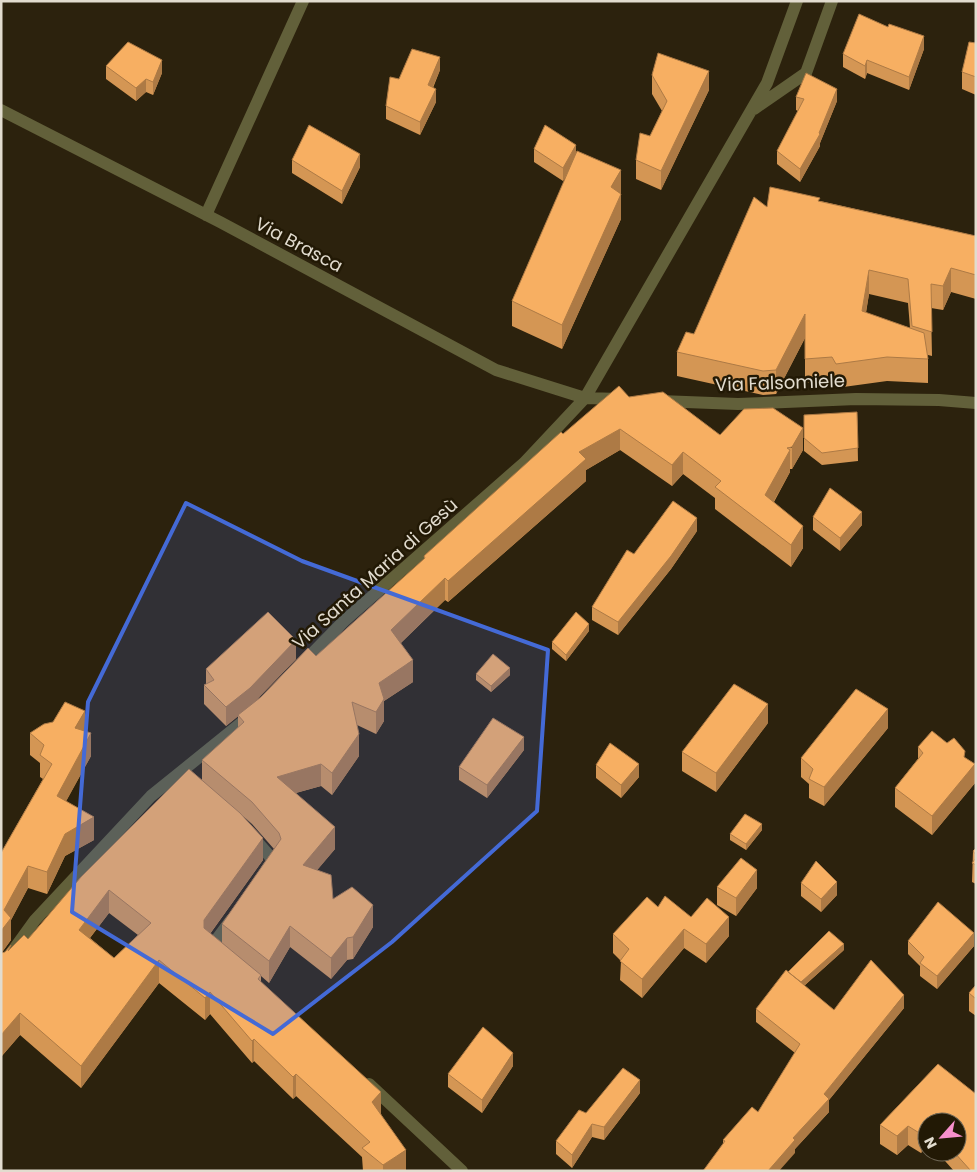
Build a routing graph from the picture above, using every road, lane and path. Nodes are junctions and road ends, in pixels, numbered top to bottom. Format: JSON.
{"nodes":[{"id":1,"x":303,"y":1,"type":"edge"},
{"id":2,"x":797,"y":1,"type":"edge"},
{"id":3,"x":832,"y":1,"type":"edge"},
{"id":4,"x":1,"y":110,"type":"edge"},
{"id":5,"x":752,"y":110,"type":"junction"},
{"id":6,"x":206,"y":215,"type":"junction"},
{"id":7,"x":585,"y":398,"type":"junction"},
{"id":8,"x":633,"y":400,"type":"edge"},
{"id":9,"x":652,"y":401,"type":"edge"},
{"id":10,"x":976,"y":403,"type":"edge"},
{"id":11,"x":289,"y":677,"type":"edge"},
{"id":12,"x":262,"y":706,"type":"edge"},
{"id":13,"x":246,"y":829,"type":"edge"},
{"id":14,"x":258,"y":882,"type":"edge"},
{"id":15,"x":237,"y":911,"type":"edge"},
{"id":16,"x":226,"y":959,"type":"edge"},
{"id":17,"x":1,"y":967,"type":"edge"},
{"id":18,"x":357,"y":1072,"type":"edge"},
{"id":19,"x":462,"y":1171,"type":"edge"}],
"edges":[{"from":1,"to":6,"type":"street"},
{"from":2,"to":5,"type":"street","name":"Via Santa Maria di Gesù"},
{"from":3,"to":5,"type":"street"},
{"from":4,"to":6,"type":"street","name":"Via Brasca"},
{"from":5,"to":7,"type":"street","name":"Via Santa Maria di Gesù"},
{"from":6,"to":7,"type":"street","name":"Via Brasca"},
{"from":7,"to":8,"type":"street"},
{"from":7,"to":11,"type":"street","name":"Via Santa Maria di Gesù"},
{"from":9,"to":10,"type":"street","name":"Via Falsomiele"},
{"from":12,"to":17,"type":"street"},
{"from":13,"to":14,"type":"street"},
{"from":15,"to":16,"type":"street"},
{"from":18,"to":19,"type":"street"}]}
